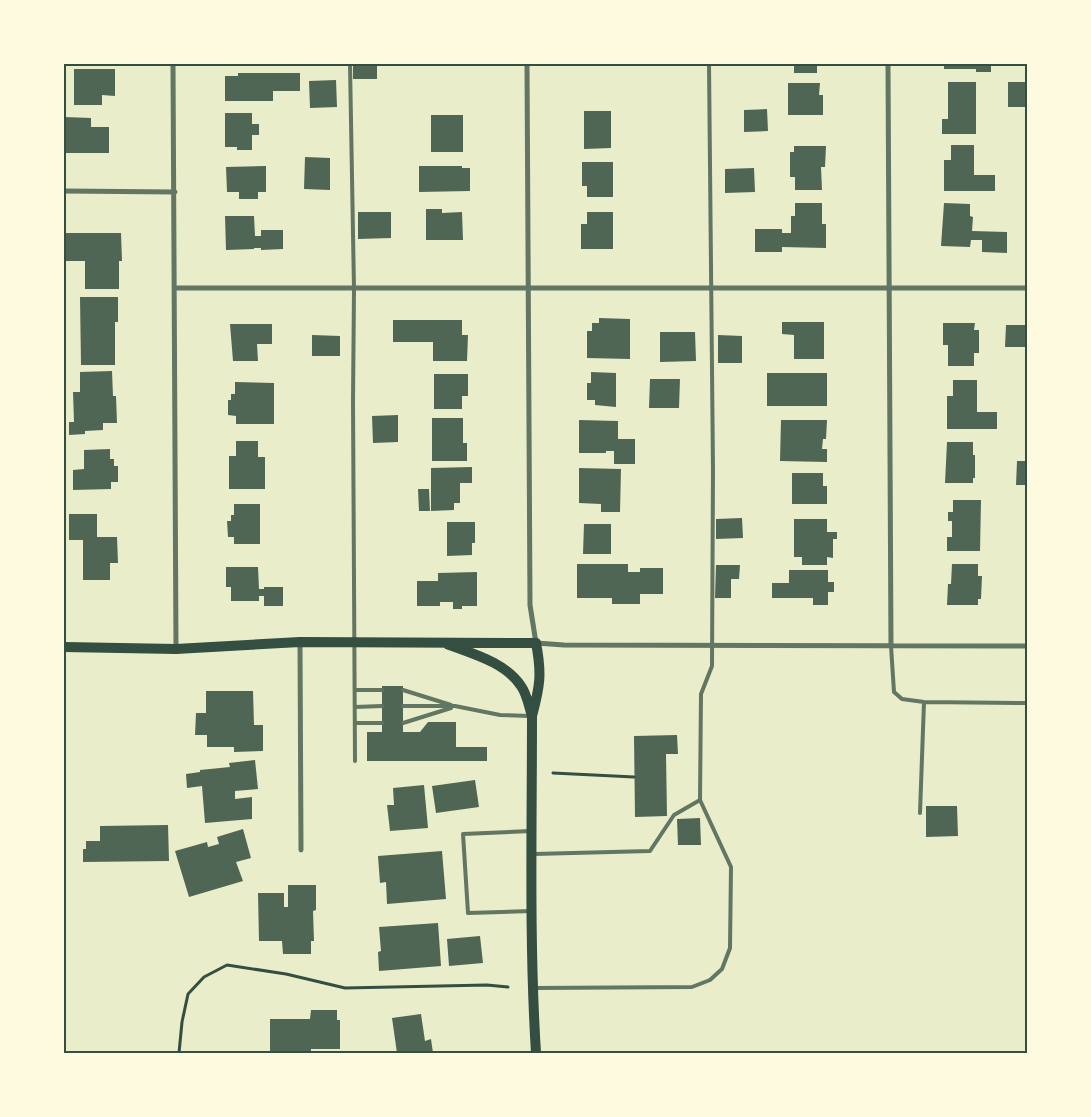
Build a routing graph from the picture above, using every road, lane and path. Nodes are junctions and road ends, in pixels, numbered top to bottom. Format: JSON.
{"nodes":[{"id":1,"x":173,"y":64,"type":"edge"},
{"id":2,"x":350,"y":64,"type":"edge"},
{"id":3,"x":527,"y":64,"type":"edge"},
{"id":4,"x":710,"y":64,"type":"edge"},
{"id":5,"x":888,"y":64,"type":"edge"},
{"id":6,"x":64,"y":191,"type":"edge"},
{"id":7,"x":174,"y":192,"type":"junction"},
{"id":8,"x":174,"y":288,"type":"junction"},
{"id":9,"x":529,"y":288,"type":"junction"},
{"id":10,"x":890,"y":288,"type":"junction"},
{"id":11,"x":1027,"y":288,"type":"edge"},
{"id":12,"x":354,"y":289,"type":"junction"},
{"id":13,"x":711,"y":289,"type":"junction"},
{"id":14,"x":354,"y":641,"type":"junction"},
{"id":15,"x":300,"y":642,"type":"junction"},
{"id":16,"x":441,"y":642,"type":"junction"},
{"id":17,"x":536,"y":643,"type":"junction"},
{"id":18,"x":712,"y":645,"type":"junction"},
{"id":19,"x":892,"y":646,"type":"junction"},
{"id":20,"x":1027,"y":646,"type":"edge"},
{"id":21,"x":64,"y":647,"type":"edge"},
{"id":22,"x":176,"y":649,"type":"junction"},
{"id":23,"x":355,"y":690,"type":"junction"},
{"id":24,"x":382,"y":690,"type":"dead end"},
{"id":25,"x":403,"y":690,"type":"dead end"},
{"id":26,"x":924,"y":702,"type":"junction"},
{"id":27,"x":1027,"y":703,"type":"edge"},
{"id":28,"x":382,"y":706,"type":"dead end"},
{"id":29,"x":403,"y":706,"type":"dead end"},
{"id":30,"x":455,"y":706,"type":"junction"},
{"id":31,"x":355,"y":707,"type":"junction"},
{"id":32,"x":532,"y":716,"type":"junction"},
{"id":33,"x":355,"y":723,"type":"junction"},
{"id":34,"x":382,"y":723,"type":"dead end"},
{"id":35,"x":403,"y":723,"type":"dead end"},
{"id":36,"x":355,"y":761,"type":"dead end"},
{"id":37,"x":554,"y":773,"type":"dead end"},
{"id":38,"x":634,"y":777,"type":"dead end"},
{"id":39,"x":700,"y":800,"type":"junction"},
{"id":40,"x":920,"y":813,"type":"dead end"},
{"id":41,"x":532,"y":831,"type":"junction"},
{"id":42,"x":301,"y":850,"type":"dead end"},
{"id":43,"x":531,"y":854,"type":"junction"},
{"id":44,"x":531,"y":911,"type":"junction"},
{"id":45,"x":508,"y":987,"type":"dead end"},
{"id":46,"x":532,"y":988,"type":"junction"},
{"id":47,"x":179,"y":1053,"type":"edge"},
{"id":48,"x":536,"y":1053,"type":"edge"}],
"edges":[{"from":1,"to":7,"type":"street"},
{"from":2,"to":12,"type":"lane"},
{"from":3,"to":9,"type":"street"},
{"from":4,"to":13,"type":"lane"},
{"from":5,"to":10,"type":"street"},
{"from":6,"to":7,"type":"street"},
{"from":7,"to":8,"type":"street"},
{"from":8,"to":12,"type":"street"},
{"from":8,"to":22,"type":"street"},
{"from":9,"to":12,"type":"street"},
{"from":9,"to":13,"type":"street"},
{"from":9,"to":17,"type":"street"},
{"from":10,"to":11,"type":"street"},
{"from":10,"to":13,"type":"street"},
{"from":10,"to":19,"type":"street"},
{"from":12,"to":14,"type":"lane"},
{"from":13,"to":18,"type":"lane"},
{"from":14,"to":15,"type":"main road"},
{"from":14,"to":16,"type":"main road"},
{"from":14,"to":23,"type":"lane"},
{"from":15,"to":22,"type":"main road"},
{"from":15,"to":42,"type":"street"},
{"from":16,"to":17,"type":"main road"},
{"from":16,"to":32,"type":"main road"},
{"from":17,"to":18,"type":"street"},
{"from":17,"to":32,"type":"main road"},
{"from":18,"to":19,"type":"street"},
{"from":18,"to":39,"type":"lane"},
{"from":19,"to":20,"type":"street"},
{"from":19,"to":26,"type":"lane"},
{"from":21,"to":22,"type":"main road"},
{"from":23,"to":24,"type":"lane"},
{"from":23,"to":31,"type":"lane"},
{"from":25,"to":30,"type":"lane"},
{"from":26,"to":27,"type":"lane"},
{"from":26,"to":40,"type":"lane"},
{"from":28,"to":31,"type":"lane"},
{"from":29,"to":30,"type":"lane"},
{"from":30,"to":32,"type":"lane"},
{"from":30,"to":35,"type":"lane"},
{"from":31,"to":33,"type":"lane"},
{"from":32,"to":41,"type":"main road"},
{"from":33,"to":34,"type":"lane"},
{"from":33,"to":36,"type":"lane"},
{"from":37,"to":38,"type":"path"},
{"from":39,"to":43,"type":"lane"},
{"from":39,"to":46,"type":"lane"},
{"from":41,"to":43,"type":"main road"},
{"from":41,"to":44,"type":"lane"},
{"from":43,"to":44,"type":"main road"},
{"from":44,"to":46,"type":"main road"},
{"from":45,"to":47,"type":"path"},
{"from":46,"to":48,"type":"main road"}]}
